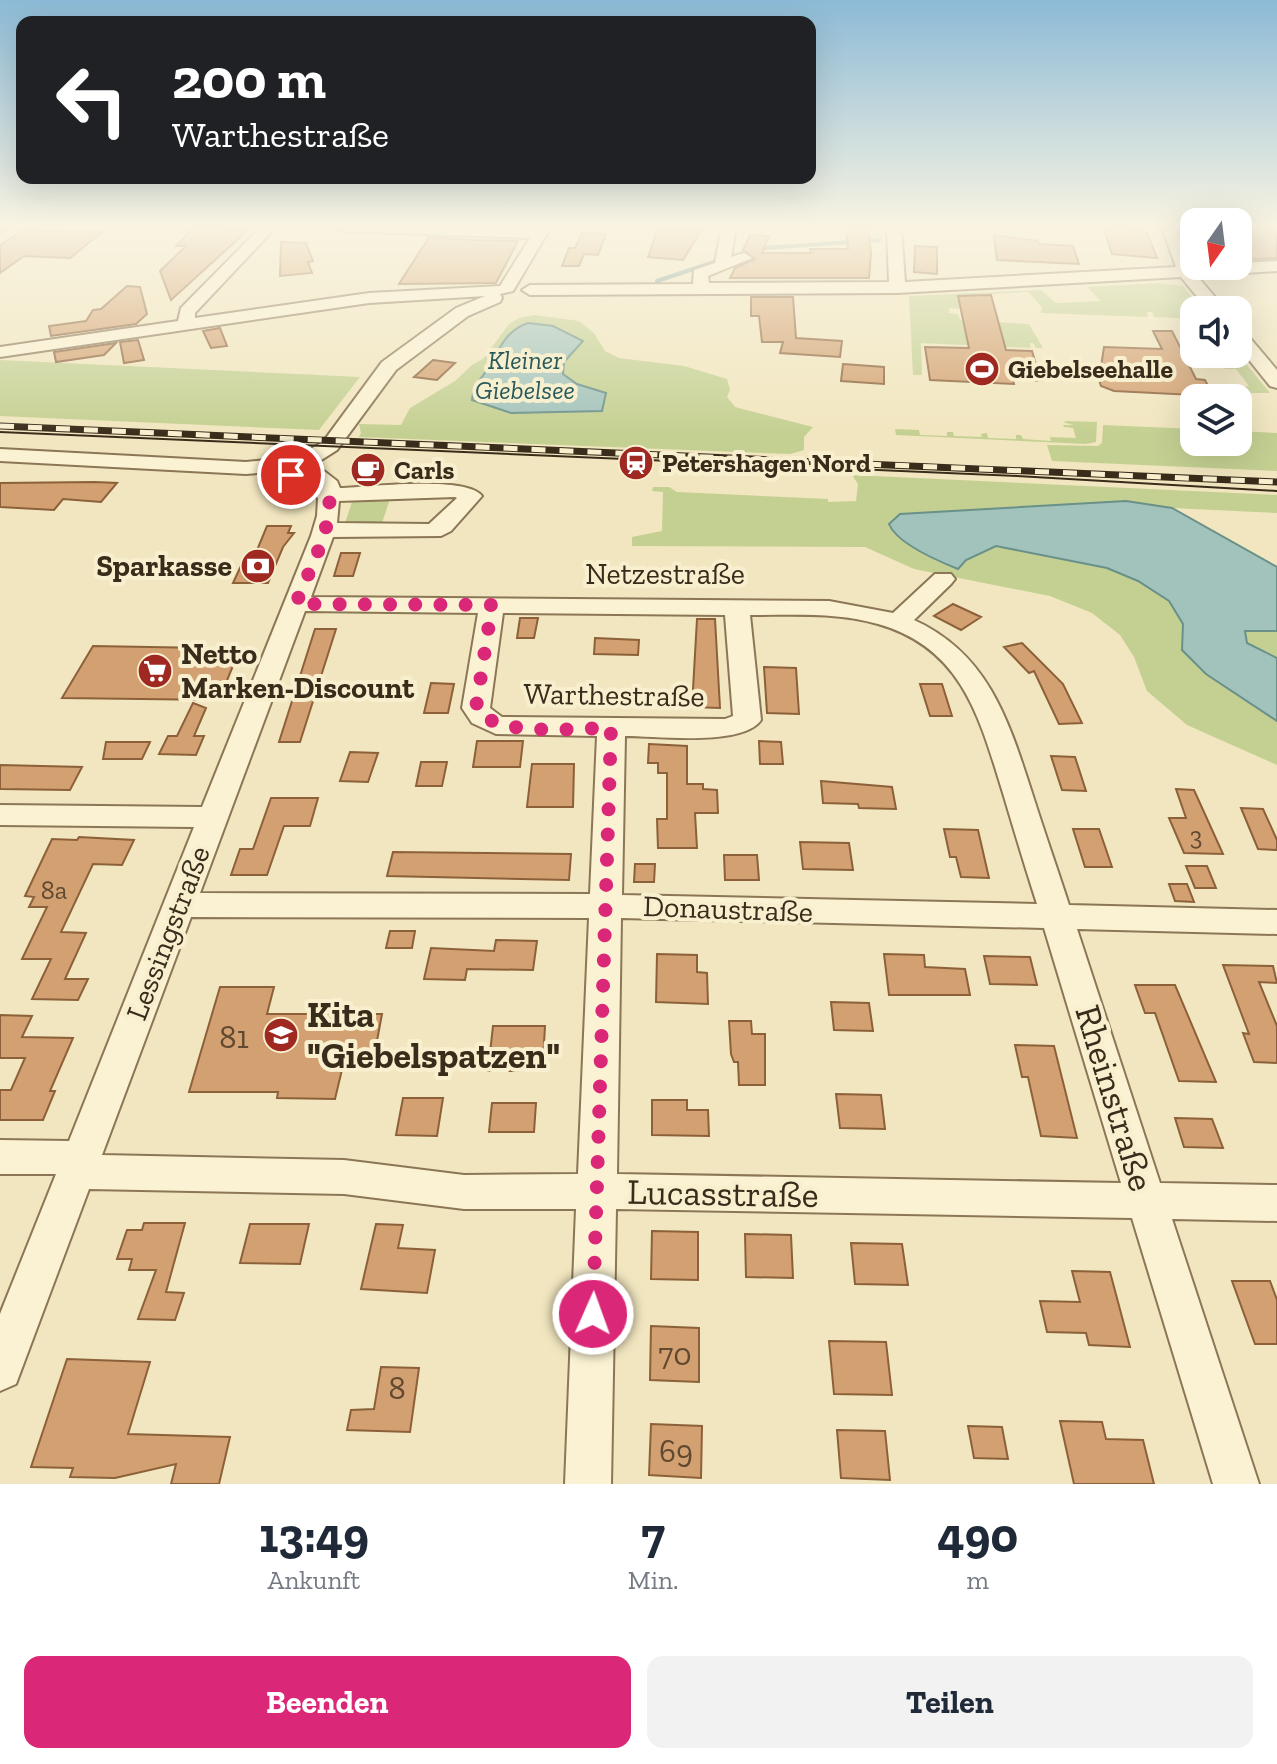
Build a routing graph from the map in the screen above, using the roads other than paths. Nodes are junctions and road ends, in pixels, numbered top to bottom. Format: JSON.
{"nodes":[{"id":1,"x":202,"y":296,"type":"edge"},
{"id":2,"x":389,"y":296,"type":"edge"},
{"id":3,"x":506,"y":296,"type":"edge"},
{"id":4,"x":186,"y":325,"type":"junction"},
{"id":5,"x":0,"y":352,"type":"edge"},
{"id":6,"x":1252,"y":352,"type":"edge"},
{"id":7,"x":1277,"y":382,"type":"edge"},
{"id":8,"x":0,"y":455,"type":"edge"},
{"id":9,"x":291,"y":465,"type":"junction"},
{"id":10,"x":439,"y":490,"type":"junction"},
{"id":11,"x":329,"y":495,"type":"junction"},
{"id":12,"x":324,"y":530,"type":"junction"},
{"id":13,"x":407,"y":530,"type":"junction"},
{"id":14,"x":943,"y":579,"type":"dead end"},
{"id":15,"x":296,"y":604,"type":"junction"},
{"id":16,"x":492,"y":605,"type":"junction"},
{"id":17,"x":737,"y":606,"type":"junction"},
{"id":18,"x":898,"y":622,"type":"junction"},
{"id":19,"x":992,"y":713,"type":"joint"},
{"id":20,"x":611,"y":728,"type":"junction"},
{"id":21,"x":0,"y":815,"type":"edge"},
{"id":22,"x":214,"y":817,"type":"junction"},
{"id":23,"x":179,"y":905,"type":"junction"},
{"id":24,"x":605,"y":906,"type":"junction"},
{"id":25,"x":1059,"y":919,"type":"junction"},
{"id":26,"x":1277,"y":922,"type":"edge"},
{"id":27,"x":0,"y":1157,"type":"edge"},
{"id":28,"x":78,"y":1165,"type":"junction"},
{"id":29,"x":597,"y":1191,"type":"junction"},
{"id":30,"x":1147,"y":1200,"type":"junction"},
{"id":31,"x":1277,"y":1203,"type":"edge"},
{"id":32,"x":0,"y":1369,"type":"edge"},
{"id":33,"x":588,"y":1484,"type":"edge"},
{"id":34,"x":1236,"y":1484,"type":"edge"}],
"edges":[{"from":1,"to":4,"type":"street"},
{"from":2,"to":4,"type":"street"},
{"from":3,"to":9,"type":"street"},
{"from":4,"to":5,"type":"street"},
{"from":6,"to":7,"type":"street"},
{"from":8,"to":9,"type":"street"},
{"from":9,"to":11,"type":"street"},
{"from":10,"to":11,"type":"street"},
{"from":10,"to":13,"type":"street"},
{"from":10,"to":13,"type":"street"},
{"from":11,"to":12,"type":"street","name":"Lessingstraße"},
{"from":12,"to":13,"type":"street"},
{"from":12,"to":15,"type":"street","name":"Lessingstraße"},
{"from":14,"to":18,"type":"street"},
{"from":15,"to":16,"type":"street","name":"Netzestraße"},
{"from":15,"to":22,"type":"street","name":"Lessingstraße"},
{"from":16,"to":17,"type":"street","name":"Netzestraße"},
{"from":16,"to":20,"type":"street","name":"Warthestraße"},
{"from":17,"to":18,"type":"street","name":"Netzestraße"},
{"from":17,"to":20,"type":"street","name":"Warthestraße"},
{"from":18,"to":19,"type":"street","name":"Netzestraße"},
{"from":19,"to":25,"type":"street","name":"Rheinstraße"},
{"from":20,"to":24,"type":"street"},
{"from":21,"to":22,"type":"street"},
{"from":22,"to":23,"type":"street","name":"Lessingstraße"},
{"from":23,"to":24,"type":"street","name":"Donaustraße"},
{"from":23,"to":28,"type":"street","name":"Lessingstraße"},
{"from":24,"to":25,"type":"street","name":"Donaustraße"},
{"from":24,"to":29,"type":"street"},
{"from":25,"to":26,"type":"street","name":"Donaustraße"},
{"from":25,"to":30,"type":"street","name":"Rheinstraße"},
{"from":27,"to":28,"type":"street","name":"Lucasstraße"},
{"from":28,"to":29,"type":"street","name":"Lucasstraße"},
{"from":28,"to":32,"type":"street","name":"Lessingstraße"},
{"from":29,"to":30,"type":"street","name":"Lucasstraße"},
{"from":29,"to":33,"type":"street"},
{"from":30,"to":31,"type":"street","name":"Lucasstraße"},
{"from":30,"to":34,"type":"street","name":"Rheinstraße"}]}
